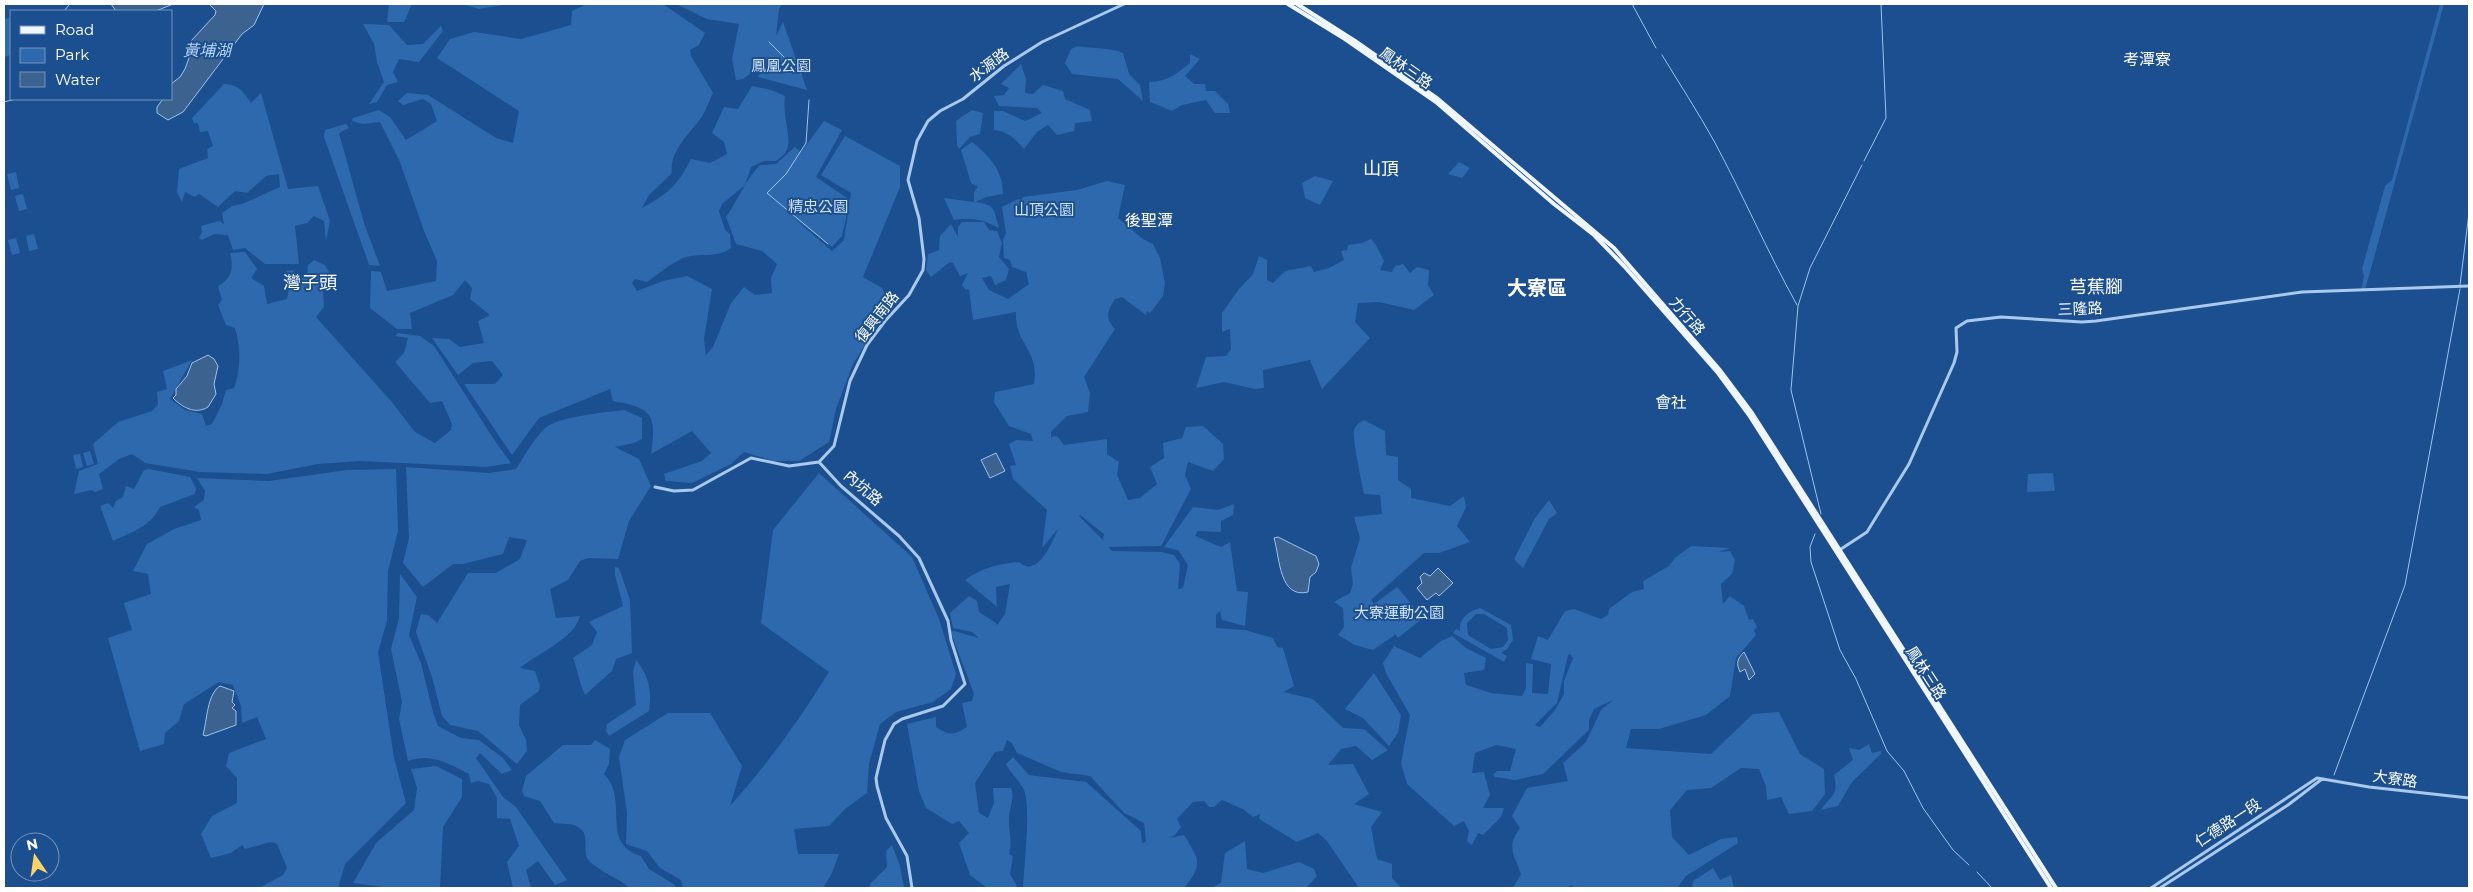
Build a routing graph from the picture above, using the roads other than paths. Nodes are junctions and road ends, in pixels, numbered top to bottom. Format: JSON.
{"nodes":[{"id":1,"x":1124,"y":4,"type":"edge"},
{"id":2,"x":1288,"y":4,"type":"edge"},
{"id":3,"x":1297,"y":4,"type":"edge"},
{"id":4,"x":1505,"y":160,"type":"junction"},
{"id":5,"x":908,"y":180,"type":"joint"},
{"id":6,"x":2469,"y":286,"type":"edge"},
{"id":7,"x":819,"y":462,"type":"junction"},
{"id":8,"x":655,"y":487,"type":"dead end"},
{"id":9,"x":1816,"y":518,"type":"joint"},
{"id":10,"x":1837,"y":552,"type":"junction"},
{"id":11,"x":2317,"y":778,"type":"joint"},
{"id":12,"x":2323,"y":779,"type":"junction"},
{"id":13,"x":2469,"y":798,"type":"edge"},
{"id":14,"x":2021,"y":838,"type":"junction"},
{"id":15,"x":912,"y":888,"type":"edge"},
{"id":16,"x":2051,"y":888,"type":"edge"},
{"id":17,"x":2056,"y":888,"type":"edge"},
{"id":18,"x":2151,"y":888,"type":"edge"},
{"id":19,"x":2160,"y":888,"type":"edge"}],
"edges":[{"from":1,"to":5,"type":"street","name":"水源路"},
{"from":2,"to":4,"type":"main road","name":"鳳林三路"},
{"from":3,"to":4,"type":"main road","name":"鳳林三路"},
{"from":4,"to":9,"type":"main road","name":"力行路"},
{"from":5,"to":7,"type":"street","name":"復興南路"},
{"from":6,"to":10,"type":"street","name":"三隆路"},
{"from":7,"to":8,"type":"street"},
{"from":7,"to":15,"type":"street","name":"內坑路"},
{"from":9,"to":10,"type":"main road","name":"鳳林三路"},
{"from":10,"to":14,"type":"main road","name":"鳳林三路"},
{"from":11,"to":12,"type":"street","name":"大寮路"},
{"from":11,"to":18,"type":"street","name":"仁德路一段"},
{"from":12,"to":13,"type":"street","name":"大寮路"},
{"from":12,"to":19,"type":"street","name":"仁德路一段"},
{"from":14,"to":16,"type":"main road"},
{"from":14,"to":17,"type":"main road"}]}
